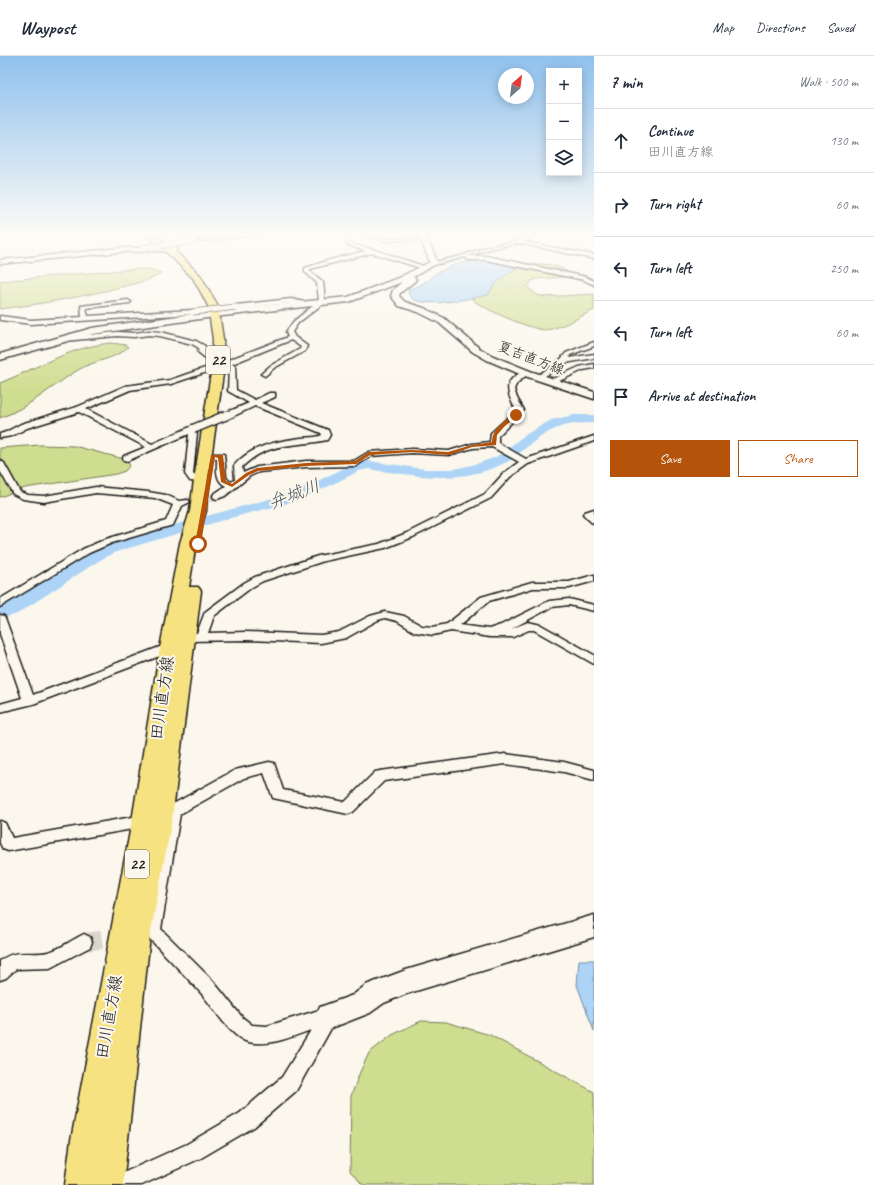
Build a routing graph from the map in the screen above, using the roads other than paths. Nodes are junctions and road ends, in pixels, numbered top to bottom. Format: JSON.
{"nodes":[{"id":1,"x":202,"y":287,"type":"edge"},
{"id":2,"x":320,"y":287,"type":"edge"},
{"id":3,"x":381,"y":287,"type":"edge"},
{"id":4,"x":403,"y":287,"type":"edge"},
{"id":5,"x":128,"y":302,"type":"dead end"},
{"id":6,"x":322,"y":302,"type":"junction"},
{"id":7,"x":310,"y":304,"type":"junction"},
{"id":8,"x":218,"y":314,"type":"junction"},
{"id":9,"x":0,"y":318,"type":"edge"},
{"id":10,"x":85,"y":318,"type":"junction"},
{"id":11,"x":179,"y":319,"type":"junction"},
{"id":12,"x":292,"y":338,"type":"junction"},
{"id":13,"x":60,"y":340,"type":"junction"},
{"id":14,"x":594,"y":344,"type":"edge"},
{"id":15,"x":594,"y":356,"type":"edge"},
{"id":16,"x":0,"y":357,"type":"edge"},
{"id":17,"x":563,"y":361,"type":"junction"},
{"id":18,"x":594,"y":366,"type":"edge"},
{"id":19,"x":218,"y":367,"type":"junction"},
{"id":20,"x":526,"y":373,"type":"junction"},
{"id":21,"x":264,"y":374,"type":"dead end"},
{"id":22,"x":540,"y":377,"type":"junction"},
{"id":23,"x":552,"y":381,"type":"junction"},
{"id":24,"x":272,"y":395,"type":"dead end"},
{"id":25,"x":594,"y":396,"type":"edge"},
{"id":26,"x":255,"y":403,"type":"junction"},
{"id":27,"x":80,"y":409,"type":"junction"},
{"id":28,"x":191,"y":430,"type":"junction"},
{"id":29,"x":0,"y":436,"type":"edge"},
{"id":30,"x":594,"y":438,"type":"edge"},
{"id":31,"x":497,"y":446,"type":"junction"},
{"id":32,"x":152,"y":447,"type":"junction"},
{"id":33,"x":212,"y":456,"type":"junction"},
{"id":34,"x":127,"y":458,"type":"dead end"},
{"id":35,"x":521,"y":460,"type":"junction"},
{"id":36,"x":0,"y":463,"type":"edge"},
{"id":37,"x":201,"y":480,"type":"junction"},
{"id":38,"x":236,"y":483,"type":"junction"},
{"id":39,"x":217,"y":496,"type":"tunnel mouth"},
{"id":40,"x":191,"y":507,"type":"junction"},
{"id":41,"x":594,"y":512,"type":"edge"},
{"id":42,"x":594,"y":520,"type":"edge"},
{"id":43,"x":594,"y":578,"type":"edge"},
{"id":44,"x":0,"y":604,"type":"edge"},
{"id":45,"x":594,"y":608,"type":"edge"},
{"id":46,"x":0,"y":618,"type":"edge"},
{"id":47,"x":451,"y":627,"type":"junction"},
{"id":48,"x":490,"y":633,"type":"junction"},
{"id":49,"x":185,"y":641,"type":"junction"},
{"id":50,"x":594,"y":660,"type":"edge"},
{"id":51,"x":29,"y":701,"type":"junction"},
{"id":52,"x":0,"y":708,"type":"edge"},
{"id":53,"x":594,"y":775,"type":"edge"},
{"id":54,"x":159,"y":817,"type":"junction"},
{"id":55,"x":0,"y":828,"type":"edge"},
{"id":56,"x":594,"y":926,"type":"edge"},
{"id":57,"x":145,"y":933,"type":"junction"},
{"id":58,"x":84,"y":942,"type":"tunnel mouth"},
{"id":59,"x":0,"y":972,"type":"edge"},
{"id":60,"x":329,"y":1016,"type":"junction"},
{"id":61,"x":81,"y":1185,"type":"edge"},
{"id":62,"x":107,"y":1185,"type":"edge"},
{"id":63,"x":119,"y":1185,"type":"edge"}],
"edges":[{"from":1,"to":8,"type":"main road","name":"田川直方線","number":"22"},
{"from":2,"to":6,"type":"street"},
{"from":3,"to":6,"type":"main road"},
{"from":4,"to":20,"type":"main road","name":"夏吉直方線"},
{"from":5,"to":10,"type":"street"},
{"from":6,"to":7,"type":"main road"},
{"from":6,"to":12,"type":"street"},
{"from":7,"to":8,"type":"main road"},
{"from":7,"to":10,"type":"street","bridge":true},
{"from":8,"to":11,"type":"main road"},
{"from":8,"to":19,"type":"main road","name":"田川直方線","number":"22"},
{"from":9,"to":10,"type":"street"},
{"from":10,"to":11,"type":"street"},
{"from":11,"to":13,"type":"main road"},
{"from":12,"to":19,"type":"street"},
{"from":12,"to":21,"type":"street"},
{"from":13,"to":16,"type":"main road"},
{"from":13,"to":19,"type":"street"},
{"from":14,"to":17,"type":"street"},
{"from":15,"to":17,"type":"street"},
{"from":17,"to":22,"type":"street"},
{"from":18,"to":23,"type":"street"},
{"from":19,"to":26,"type":"street"},
{"from":19,"to":27,"type":"street"},
{"from":19,"to":33,"type":"main road","name":"田川直方線","number":"22"},
{"from":19,"to":37,"type":"main road","name":"田川直方線","number":"22"},
{"from":20,"to":22,"type":"main road","name":"夏吉直方線"},
{"from":20,"to":31,"type":"street"},
{"from":22,"to":23,"type":"main road","name":"夏吉直方線"},
{"from":23,"to":25,"type":"main road","name":"夏吉直方線"},
{"from":24,"to":26,"type":"street"},
{"from":26,"to":28,"type":"street","bridge":true},
{"from":26,"to":38,"type":"street"},
{"from":27,"to":29,"type":"street"},
{"from":27,"to":32,"type":"street"},
{"from":28,"to":32,"type":"street"},
{"from":28,"to":37,"type":"street"},
{"from":30,"to":35,"type":"street"},
{"from":31,"to":35,"type":"street"},
{"from":31,"to":38,"type":"street"},
{"from":32,"to":34,"type":"street"},
{"from":33,"to":38,"type":"street"},
{"from":33,"to":40,"type":"main road","name":"田川直方線","number":"22"},
{"from":35,"to":49,"type":"street"},
{"from":36,"to":40,"type":"street"},
{"from":37,"to":40,"type":"main road","name":"田川直方線","number":"22"},
{"from":38,"to":39,"type":"street"},
{"from":40,"to":44,"type":"street"},
{"from":40,"to":49,"type":"main road","name":"田川直方線","number":"22"},
{"from":41,"to":42,"type":"street"},
{"from":43,"to":47,"type":"street"},
{"from":45,"to":48,"type":"street"},
{"from":46,"to":51,"type":"street"},
{"from":47,"to":48,"type":"street"},
{"from":47,"to":49,"type":"street"},
{"from":48,"to":50,"type":"street"},
{"from":49,"to":51,"type":"street"},
{"from":49,"to":54,"type":"main road","name":"田川直方線","number":"22"},
{"from":51,"to":52,"type":"street"},
{"from":53,"to":54,"type":"street"},
{"from":54,"to":55,"type":"street"},
{"from":54,"to":57,"type":"main road","name":"田川直方線","number":"22"},
{"from":54,"to":61,"type":"main road","name":"田川直方線","number":"22"},
{"from":56,"to":60,"type":"main road"},
{"from":57,"to":60,"type":"street"},
{"from":57,"to":62,"type":"main road","name":"田川直方線","number":"22"},
{"from":58,"to":59,"type":"street"},
{"from":60,"to":63,"type":"street"}]}
